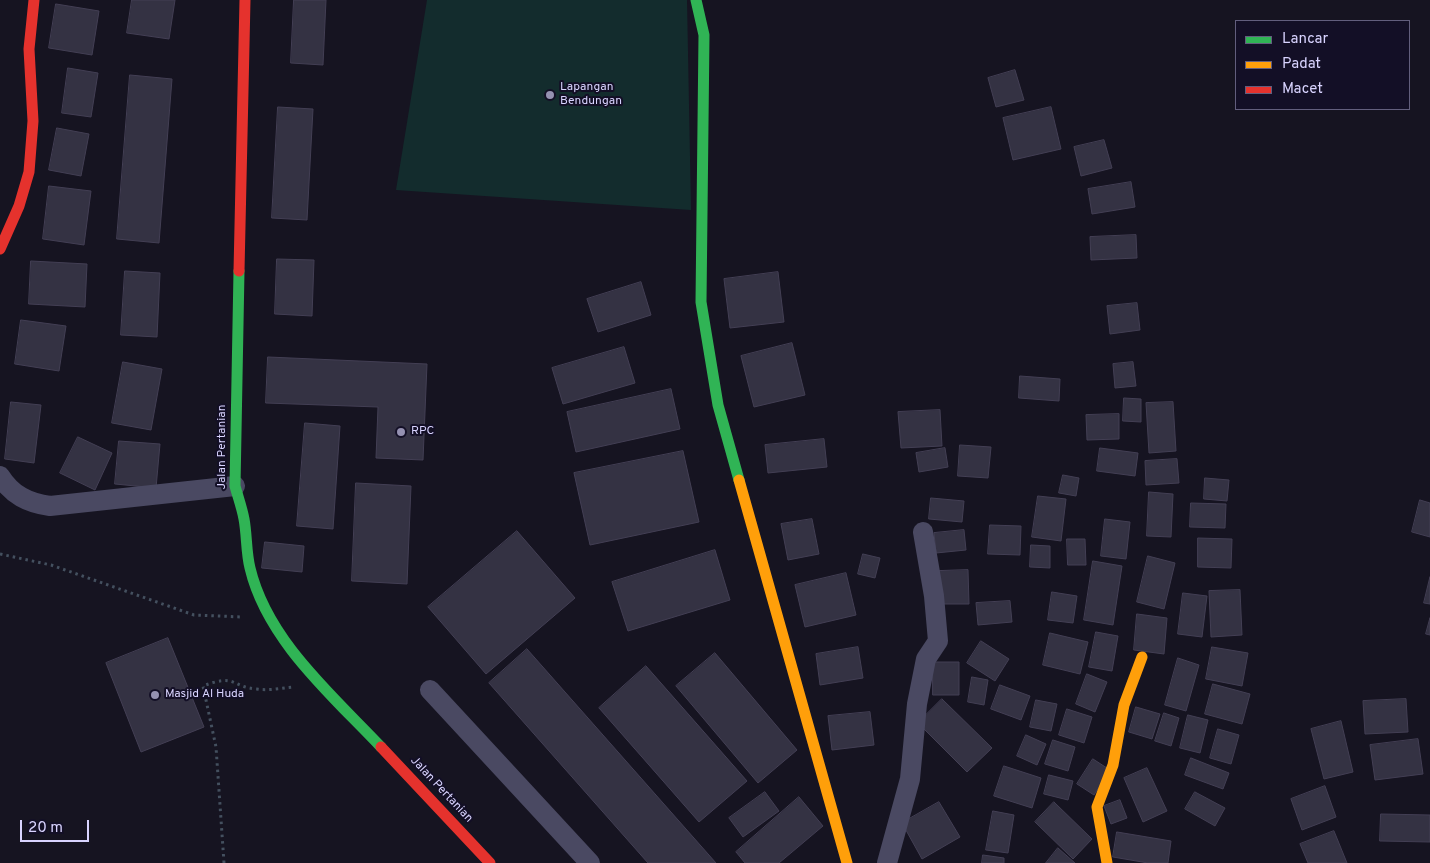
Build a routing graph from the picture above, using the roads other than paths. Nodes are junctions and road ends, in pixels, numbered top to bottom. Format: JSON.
{"nodes":[{"id":1,"x":34,"y":0,"type":"edge"},
{"id":2,"x":245,"y":0,"type":"edge"},
{"id":3,"x":696,"y":0,"type":"edge"},
{"id":4,"x":0,"y":249,"type":"edge"},
{"id":5,"x":0,"y":476,"type":"edge"},
{"id":6,"x":235,"y":486,"type":"junction"},
{"id":7,"x":923,"y":532,"type":"dead end"},
{"id":8,"x":1142,"y":657,"type":"dead end"},
{"id":9,"x":430,"y":690,"type":"dead end"},
{"id":10,"x":490,"y":863,"type":"edge"},
{"id":11,"x":590,"y":863,"type":"edge"},
{"id":12,"x":848,"y":863,"type":"edge"},
{"id":13,"x":888,"y":863,"type":"edge"},
{"id":14,"x":1107,"y":863,"type":"edge"}],
"edges":[{"from":1,"to":4,"type":"street"},
{"from":2,"to":6,"type":"street","name":"Jalan Pertanian"},
{"from":3,"to":12,"type":"street"},
{"from":5,"to":6,"type":"street"},
{"from":6,"to":10,"type":"street","name":"Jalan Pertanian"},
{"from":7,"to":13,"type":"street"},
{"from":8,"to":14,"type":"street"},
{"from":9,"to":11,"type":"street"}]}
